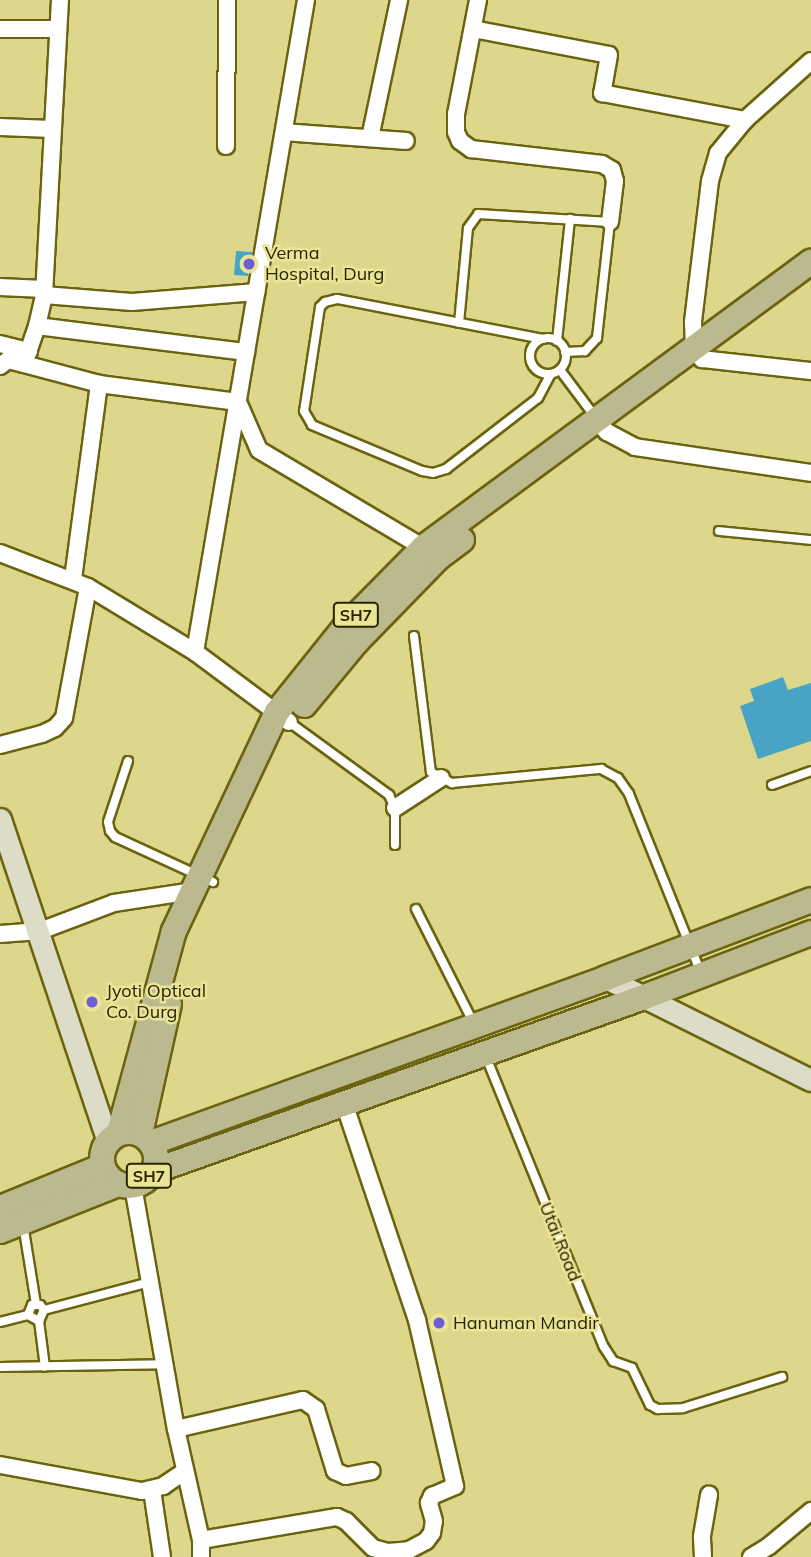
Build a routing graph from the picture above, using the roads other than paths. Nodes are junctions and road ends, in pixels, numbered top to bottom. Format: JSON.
{"nodes":[{"id":1,"x":60,"y":0,"type":"edge"},
{"id":2,"x":227,"y":0,"type":"edge"},
{"id":3,"x":306,"y":0,"type":"edge"},
{"id":4,"x":399,"y":0,"type":"edge"},
{"id":5,"x":478,"y":0,"type":"edge"},
{"id":6,"x":0,"y":29,"type":"edge"},
{"id":7,"x":58,"y":29,"type":"junction"},
{"id":8,"x":472,"y":29,"type":"junction"},
{"id":9,"x":811,"y":61,"type":"edge"},
{"id":10,"x":745,"y":120,"type":"junction"},
{"id":11,"x":0,"y":127,"type":"edge"},
{"id":12,"x":52,"y":129,"type":"junction"},
{"id":13,"x":284,"y":132,"type":"junction"},
{"id":14,"x":370,"y":138,"type":"junction"},
{"id":15,"x":406,"y":141,"type":"dead end"},
{"id":16,"x":226,"y":146,"type":"dead end"},
{"id":17,"x":570,"y":219,"type":"junction"},
{"id":18,"x":610,"y":222,"type":"junction"},
{"id":19,"x":811,"y":262,"type":"edge"},
{"id":20,"x":811,"y":280,"type":"edge"},
{"id":21,"x":0,"y":287,"type":"edge"},
{"id":22,"x":44,"y":292,"type":"junction"},
{"id":23,"x":257,"y":292,"type":"junction"},
{"id":24,"x":459,"y":323,"type":"junction"},
{"id":25,"x":37,"y":326,"type":"junction"},
{"id":26,"x":543,"y":339,"type":"junction"},
{"id":27,"x":557,"y":341,"type":"junction"},
{"id":28,"x":0,"y":344,"type":"edge"},
{"id":29,"x":246,"y":352,"type":"junction"},
{"id":30,"x":565,"y":352,"type":"junction"},
{"id":31,"x":698,"y":353,"type":"junction"},
{"id":32,"x":26,"y":357,"type":"junction"},
{"id":33,"x":0,"y":366,"type":"edge"},
{"id":34,"x":811,"y":371,"type":"edge"},
{"id":35,"x":556,"y":372,"type":"junction"},
{"id":36,"x":99,"y":384,"type":"junction"},
{"id":37,"x":238,"y":402,"type":"junction"},
{"id":38,"x":602,"y":426,"type":"junction"},
{"id":39,"x":811,"y":473,"type":"edge"},
{"id":40,"x":719,"y":531,"type":"dead end"},
{"id":41,"x":811,"y":540,"type":"edge"},
{"id":42,"x":431,"y":552,"type":"junction"},
{"id":43,"x":0,"y":553,"type":"edge"},
{"id":44,"x":72,"y":579,"type":"junction"},
{"id":45,"x":88,"y":587,"type":"junction"},
{"id":46,"x":414,"y":636,"type":"dead end"},
{"id":47,"x":195,"y":652,"type":"junction"},
{"id":48,"x":283,"y":717,"type":"junction"},
{"id":49,"x":0,"y":745,"type":"edge"},
{"id":50,"x":128,"y":761,"type":"dead end"},
{"id":51,"x":811,"y":771,"type":"edge"},
{"id":52,"x":440,"y":778,"type":"junction"},
{"id":53,"x":772,"y":785,"type":"dead end"},
{"id":54,"x":395,"y":808,"type":"junction"},
{"id":55,"x":0,"y":819,"type":"edge"},
{"id":56,"x":395,"y":845,"type":"dead end"},
{"id":57,"x":202,"y":883,"type":"junction"},
{"id":58,"x":811,"y":900,"type":"edge"},
{"id":59,"x":416,"y":909,"type":"dead end"},
{"id":60,"x":40,"y":931,"type":"junction"},
{"id":61,"x":811,"y":933,"type":"edge"},
{"id":62,"x":0,"y":934,"type":"edge"},
{"id":63,"x":691,"y":945,"type":"junction"},
{"id":64,"x":702,"y":976,"type":"junction"},
{"id":65,"x":606,"y":978,"type":"junction"},
{"id":66,"x":647,"y":996,"type":"junction"},
{"id":67,"x":475,"y":1026,"type":"junction"},
{"id":68,"x":485,"y":1054,"type":"junction"},
{"id":69,"x":810,"y":1081,"type":"edge"},
{"id":70,"x":344,"y":1103,"type":"junction"},
{"id":71,"x":130,"y":1138,"type":"junction"},
{"id":72,"x":154,"y":1171,"type":"junction"},
{"id":73,"x":118,"y":1179,"type":"junction"},
{"id":74,"x":0,"y":1208,"type":"edge"},
{"id":75,"x":11,"y":1226,"type":"edge"},
{"id":76,"x":150,"y":1282,"type":"junction"},
{"id":77,"x":36,"y":1304,"type":"junction"},
{"id":78,"x":44,"y":1310,"type":"junction"},
{"id":79,"x":28,"y":1315,"type":"junction"},
{"id":80,"x":39,"y":1321,"type":"junction"},
{"id":81,"x":0,"y":1322,"type":"edge"},
{"id":82,"x":164,"y":1364,"type":"junction"},
{"id":83,"x":0,"y":1367,"type":"edge"},
{"id":84,"x":45,"y":1367,"type":"junction"},
{"id":85,"x":782,"y":1377,"type":"dead end"},
{"id":86,"x":176,"y":1429,"type":"junction"},
{"id":87,"x":0,"y":1465,"type":"edge"},
{"id":88,"x":185,"y":1471,"type":"junction"},
{"id":89,"x":372,"y":1471,"type":"dead end"},
{"id":90,"x":152,"y":1490,"type":"junction"},
{"id":91,"x":709,"y":1494,"type":"dead end"},
{"id":92,"x":811,"y":1511,"type":"edge"},
{"id":93,"x":201,"y":1549,"type":"edge"},
{"id":94,"x":162,"y":1557,"type":"edge"},
{"id":95,"x":703,"y":1557,"type":"edge"},
{"id":96,"x":751,"y":1557,"type":"edge"}],
"edges":[{"from":1,"to":7,"type":"street"},
{"from":2,"to":16,"type":"street"},
{"from":3,"to":13,"type":"street"},
{"from":4,"to":14,"type":"street"},
{"from":5,"to":8,"type":"street"},
{"from":6,"to":7,"type":"street"},
{"from":7,"to":12,"type":"street"},
{"from":8,"to":10,"type":"street"},
{"from":8,"to":18,"type":"street"},
{"from":9,"to":10,"type":"street"},
{"from":10,"to":31,"type":"street"},
{"from":11,"to":12,"type":"street"},
{"from":12,"to":22,"type":"street"},
{"from":13,"to":14,"type":"street"},
{"from":13,"to":23,"type":"street"},
{"from":14,"to":15,"type":"street"},
{"from":17,"to":18,"type":"lane"},
{"from":17,"to":24,"type":"lane"},
{"from":17,"to":27,"type":"lane"},
{"from":18,"to":30,"type":"lane"},
{"from":19,"to":31,"type":"main road","number":"SH7"},
{"from":20,"to":31,"type":"main road","number":"SH7"},
{"from":21,"to":22,"type":"street"},
{"from":22,"to":23,"type":"street"},
{"from":22,"to":25,"type":"street"},
{"from":23,"to":29,"type":"street"},
{"from":24,"to":26,"type":"lane"},
{"from":24,"to":35,"type":"lane"},
{"from":25,"to":29,"type":"street"},
{"from":25,"to":32,"type":"street"},
{"from":26,"to":27,"type":"lane"},
{"from":26,"to":35,"type":"lane"},
{"from":27,"to":30,"type":"lane"},
{"from":28,"to":32,"type":"street"},
{"from":29,"to":37,"type":"street"},
{"from":30,"to":35,"type":"lane"},
{"from":31,"to":34,"type":"street"},
{"from":31,"to":38,"type":"main road","number":"SH7"},
{"from":32,"to":33,"type":"street"},
{"from":32,"to":36,"type":"street"},
{"from":35,"to":38,"type":"lane"},
{"from":36,"to":37,"type":"street"},
{"from":36,"to":44,"type":"street"},
{"from":37,"to":42,"type":"street"},
{"from":37,"to":47,"type":"street"},
{"from":38,"to":39,"type":"street"},
{"from":38,"to":42,"type":"main road","number":"SH7"},
{"from":40,"to":41,"type":"lane"},
{"from":42,"to":48,"type":"main road","number":"SH7"},
{"from":43,"to":44,"type":"street"},
{"from":44,"to":45,"type":"street"},
{"from":45,"to":47,"type":"street"},
{"from":45,"to":49,"type":"street"},
{"from":46,"to":52,"type":"lane"},
{"from":47,"to":48,"type":"street"},
{"from":48,"to":54,"type":"lane"},
{"from":48,"to":57,"type":"main road","number":"SH7"},
{"from":50,"to":57,"type":"lane"},
{"from":51,"to":53,"type":"lane"},
{"from":52,"to":54,"type":"street"},
{"from":52,"to":63,"type":"lane"},
{"from":54,"to":56,"type":"lane"},
{"from":55,"to":60,"type":"street"},
{"from":57,"to":60,"type":"street"},
{"from":57,"to":71,"type":"main road","number":"SH7"},
{"from":58,"to":63,"type":"main road"},
{"from":59,"to":67,"type":"lane"},
{"from":60,"to":62,"type":"street"},
{"from":60,"to":71,"type":"street"},
{"from":61,"to":64,"type":"main road"},
{"from":63,"to":64,"type":"lane"},
{"from":63,"to":65,"type":"main road"},
{"from":64,"to":66,"type":"main road"},
{"from":65,"to":66,"type":"street"},
{"from":65,"to":67,"type":"main road"},
{"from":66,"to":68,"type":"main road"},
{"from":66,"to":69,"type":"street"},
{"from":67,"to":71,"type":"main road"},
{"from":68,"to":70,"type":"main road"},
{"from":68,"to":85,"type":"lane","name":"Utai Road"},
{"from":70,"to":72,"type":"main road"},
{"from":70,"to":93,"type":"street"},
{"from":71,"to":72,"type":"main road","number":"SH7"},
{"from":71,"to":73,"type":"main road","number":"SH7"},
{"from":72,"to":73,"type":"main road","number":"SH7"},
{"from":73,"to":74,"type":"main road","number":"SH7"},
{"from":73,"to":75,"type":"main road","number":"SH7"},
{"from":73,"to":76,"type":"street"},
{"from":75,"to":77,"type":"lane"},
{"from":76,"to":78,"type":"lane"},
{"from":76,"to":82,"type":"street"},
{"from":77,"to":78,"type":"lane"},
{"from":77,"to":79,"type":"lane"},
{"from":78,"to":80,"type":"lane"},
{"from":79,"to":80,"type":"lane"},
{"from":79,"to":81,"type":"lane"},
{"from":80,"to":84,"type":"lane"},
{"from":82,"to":84,"type":"lane"},
{"from":82,"to":86,"type":"street"},
{"from":83,"to":84,"type":"lane"},
{"from":86,"to":88,"type":"street"},
{"from":86,"to":89,"type":"street"},
{"from":87,"to":90,"type":"street"},
{"from":88,"to":90,"type":"street"},
{"from":88,"to":93,"type":"street"},
{"from":90,"to":94,"type":"street"},
{"from":91,"to":95,"type":"street"},
{"from":92,"to":96,"type":"street"}]}
